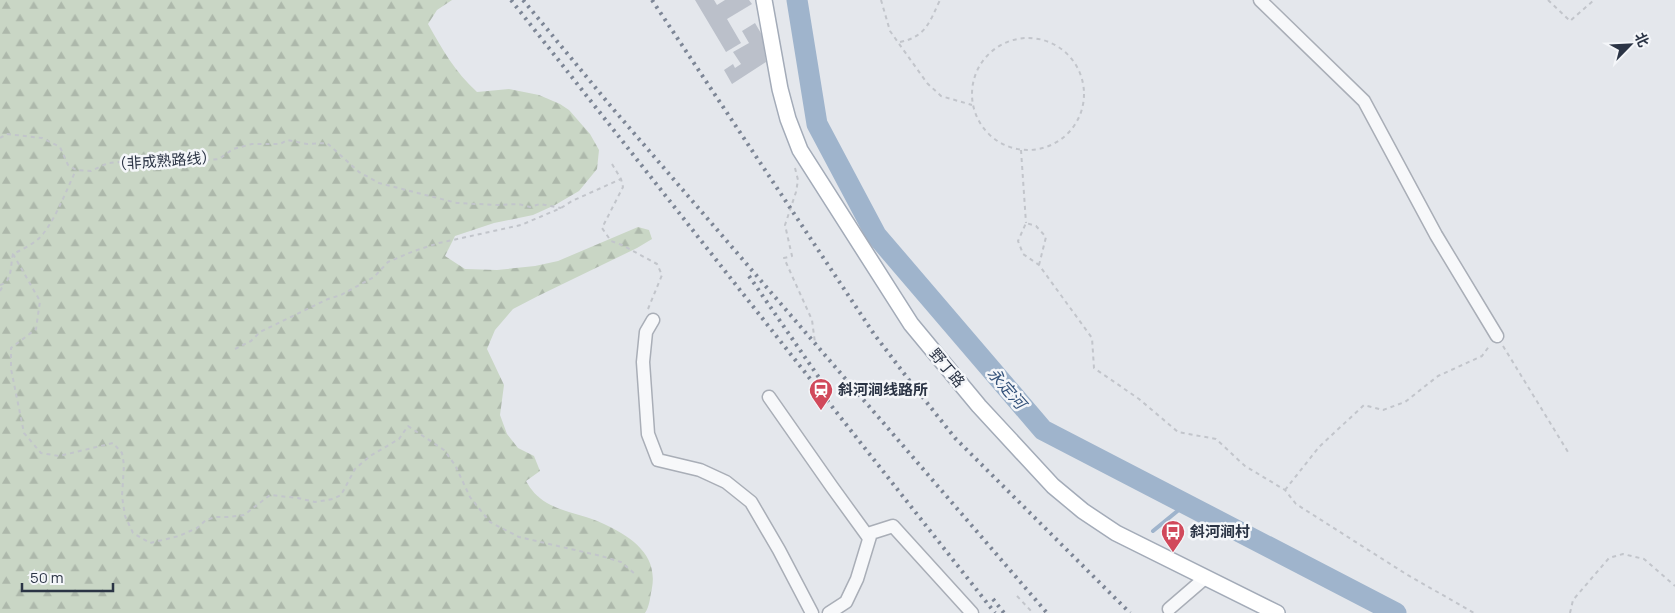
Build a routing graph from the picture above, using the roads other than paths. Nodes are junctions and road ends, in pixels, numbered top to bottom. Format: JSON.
{"nodes":[{"id":1,"x":764,"y":0,"type":"edge"},
{"id":2,"x":1260,"y":0,"type":"edge"},
{"id":3,"x":650,"y":316,"type":"road end"},
{"id":4,"x":1497,"y":336,"type":"road end"},
{"id":5,"x":769,"y":397,"type":"dead end"},
{"id":6,"x":869,"y":538,"type":"junction"},
{"id":7,"x":1205,"y":578,"type":"junction"},
{"id":8,"x":1169,"y":609,"type":"dead end"},
{"id":9,"x":812,"y":613,"type":"edge"},
{"id":10,"x":829,"y":613,"type":"edge"},
{"id":11,"x":972,"y":613,"type":"edge"},
{"id":12,"x":1277,"y":613,"type":"edge"}],
"edges":[{"from":1,"to":7,"type":"main road","name":"野丁路"},
{"from":2,"to":4,"type":"street"},
{"from":3,"to":9,"type":"street"},
{"from":5,"to":6,"type":"street"},
{"from":6,"to":10,"type":"street"},
{"from":6,"to":11,"type":"street"},
{"from":7,"to":8,"type":"street"},
{"from":7,"to":12,"type":"main road","name":"野丁路"}]}
